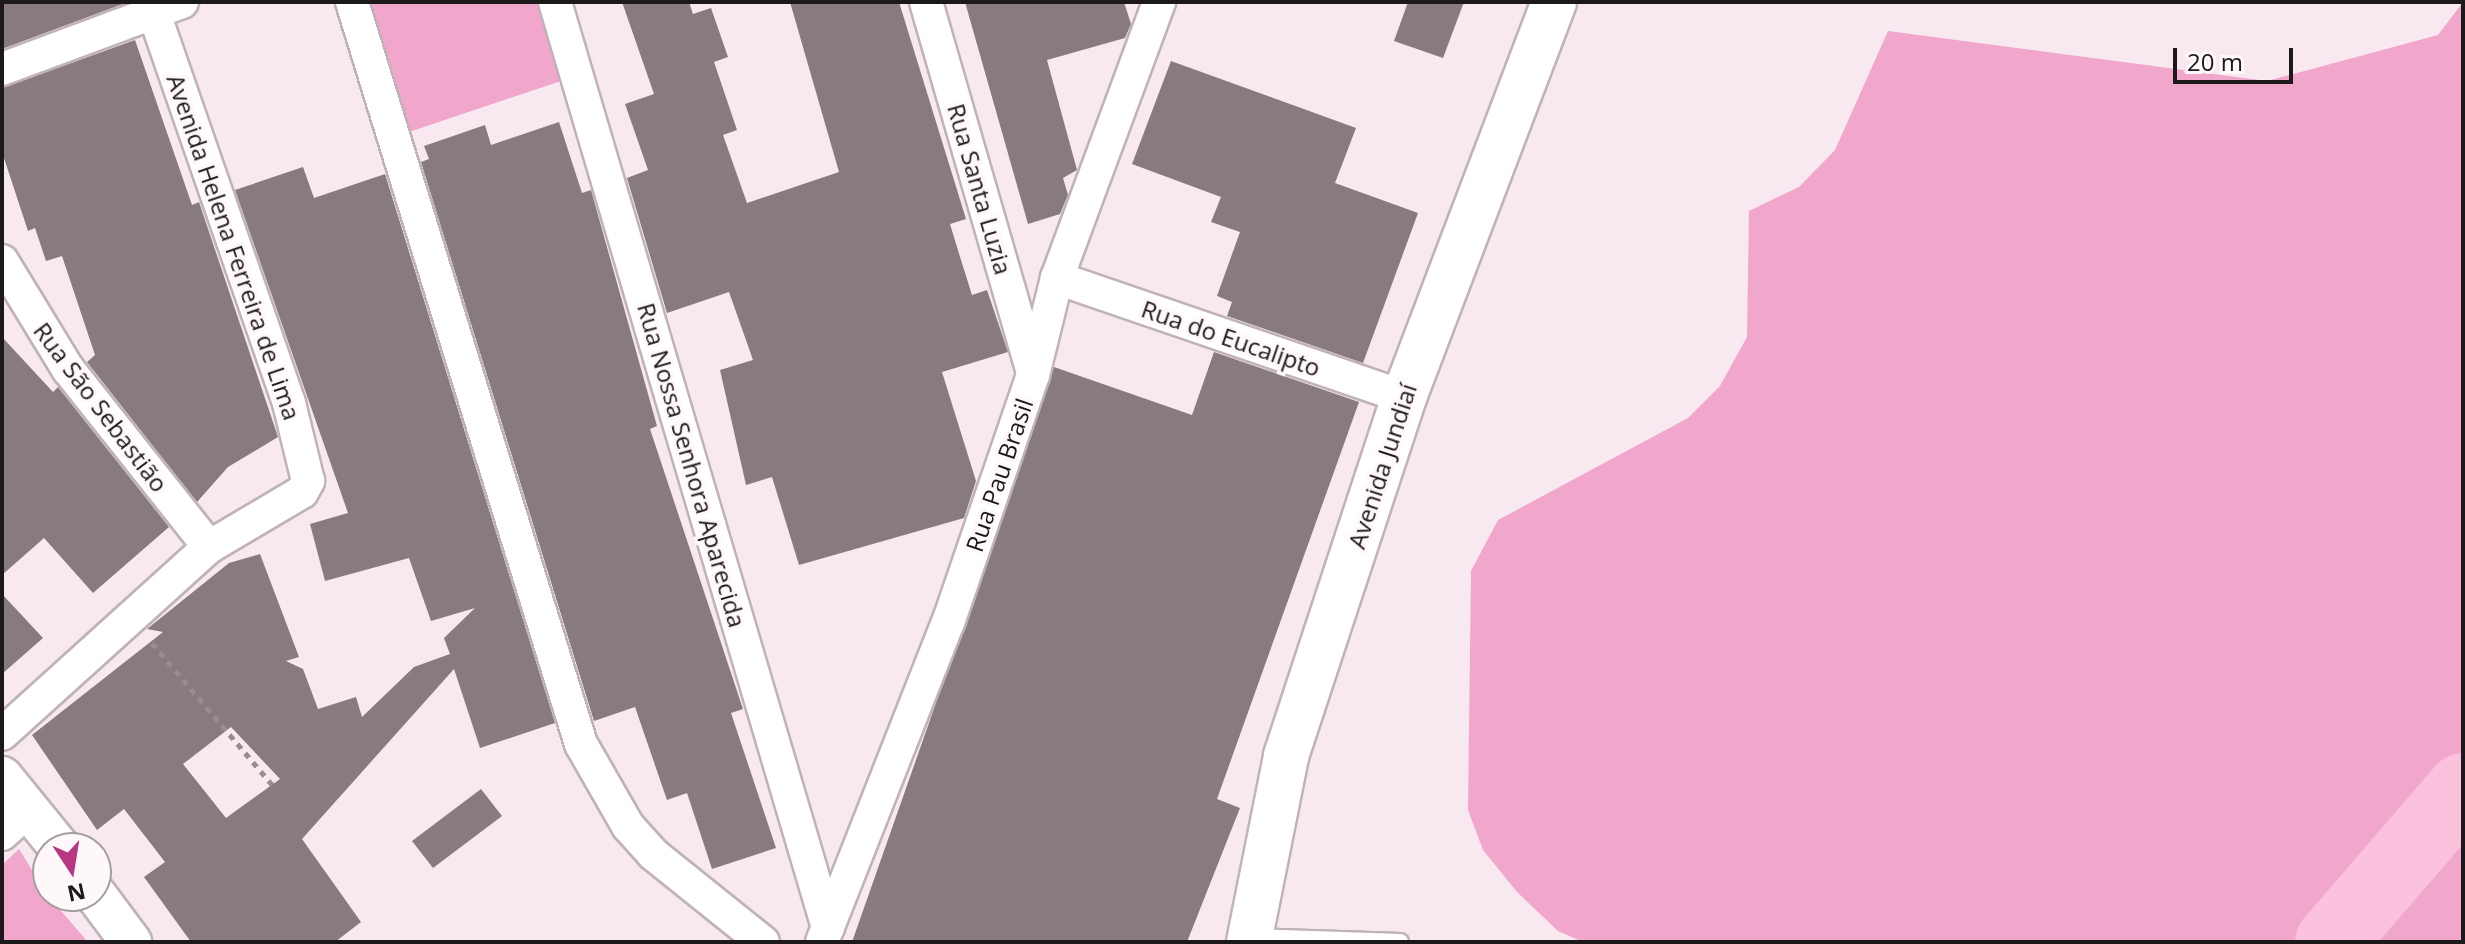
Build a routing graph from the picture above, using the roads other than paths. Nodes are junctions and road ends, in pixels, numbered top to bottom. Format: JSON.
{"nodes":[{"id":1,"x":182,"y":2,"type":"edge"},
{"id":2,"x":352,"y":2,"type":"edge"},
{"id":3,"x":555,"y":2,"type":"edge"},
{"id":4,"x":926,"y":2,"type":"edge"},
{"id":5,"x":1159,"y":2,"type":"edge"},
{"id":6,"x":1554,"y":2,"type":"edge"},
{"id":7,"x":151,"y":7,"type":"edge"},
{"id":8,"x":2,"y":69,"type":"edge"},
{"id":9,"x":2,"y":261,"type":"edge"},
{"id":10,"x":1057,"y":278,"type":"junction"},
{"id":11,"x":1033,"y":375,"type":"junction"},
{"id":12,"x":1404,"y":397,"type":"junction"},
{"id":13,"x":209,"y":547,"type":"junction"},
{"id":14,"x":2,"y":734,"type":"edge"},
{"id":15,"x":2,"y":777,"type":"edge"},
{"id":16,"x":16,"y":822,"type":"edge"},
{"id":17,"x":109,"y":912,"type":"edge"},
{"id":18,"x":825,"y":935,"type":"edge"},
{"id":19,"x":1250,"y":939,"type":"edge"},
{"id":20,"x":131,"y":942,"type":"edge"},
{"id":21,"x":763,"y":942,"type":"edge"},
{"id":22,"x":1400,"y":942,"type":"edge"}],
"edges":[{"from":1,"to":7,"type":"street"},
{"from":2,"to":21,"type":"street"},
{"from":3,"to":18,"type":"street","name":"Rua Nossa Senhora Aparecida"},
{"from":4,"to":11,"type":"street","name":"Rua Santa Luzia"},
{"from":5,"to":10,"type":"street","name":"Rua Pau Brasil"},
{"from":6,"to":12,"type":"main road","name":"Avenida Jundiaí"},
{"from":7,"to":8,"type":"street"},
{"from":7,"to":13,"type":"street","name":"Avenida Helena Ferreira de Lima"},
{"from":9,"to":13,"type":"street","name":"Rua São Sebastião"},
{"from":10,"to":11,"type":"street","name":"Rua Pau Brasil"},
{"from":10,"to":12,"type":"street","name":"Rua do Eucalipto"},
{"from":11,"to":18,"type":"street","name":"Rua Pau Brasil"},
{"from":12,"to":19,"type":"main road","name":"Avenida Jundiaí"},
{"from":13,"to":14,"type":"street"},
{"from":15,"to":16,"type":"street"},
{"from":17,"to":20,"type":"street"},
{"from":19,"to":22,"type":"lane"}]}
